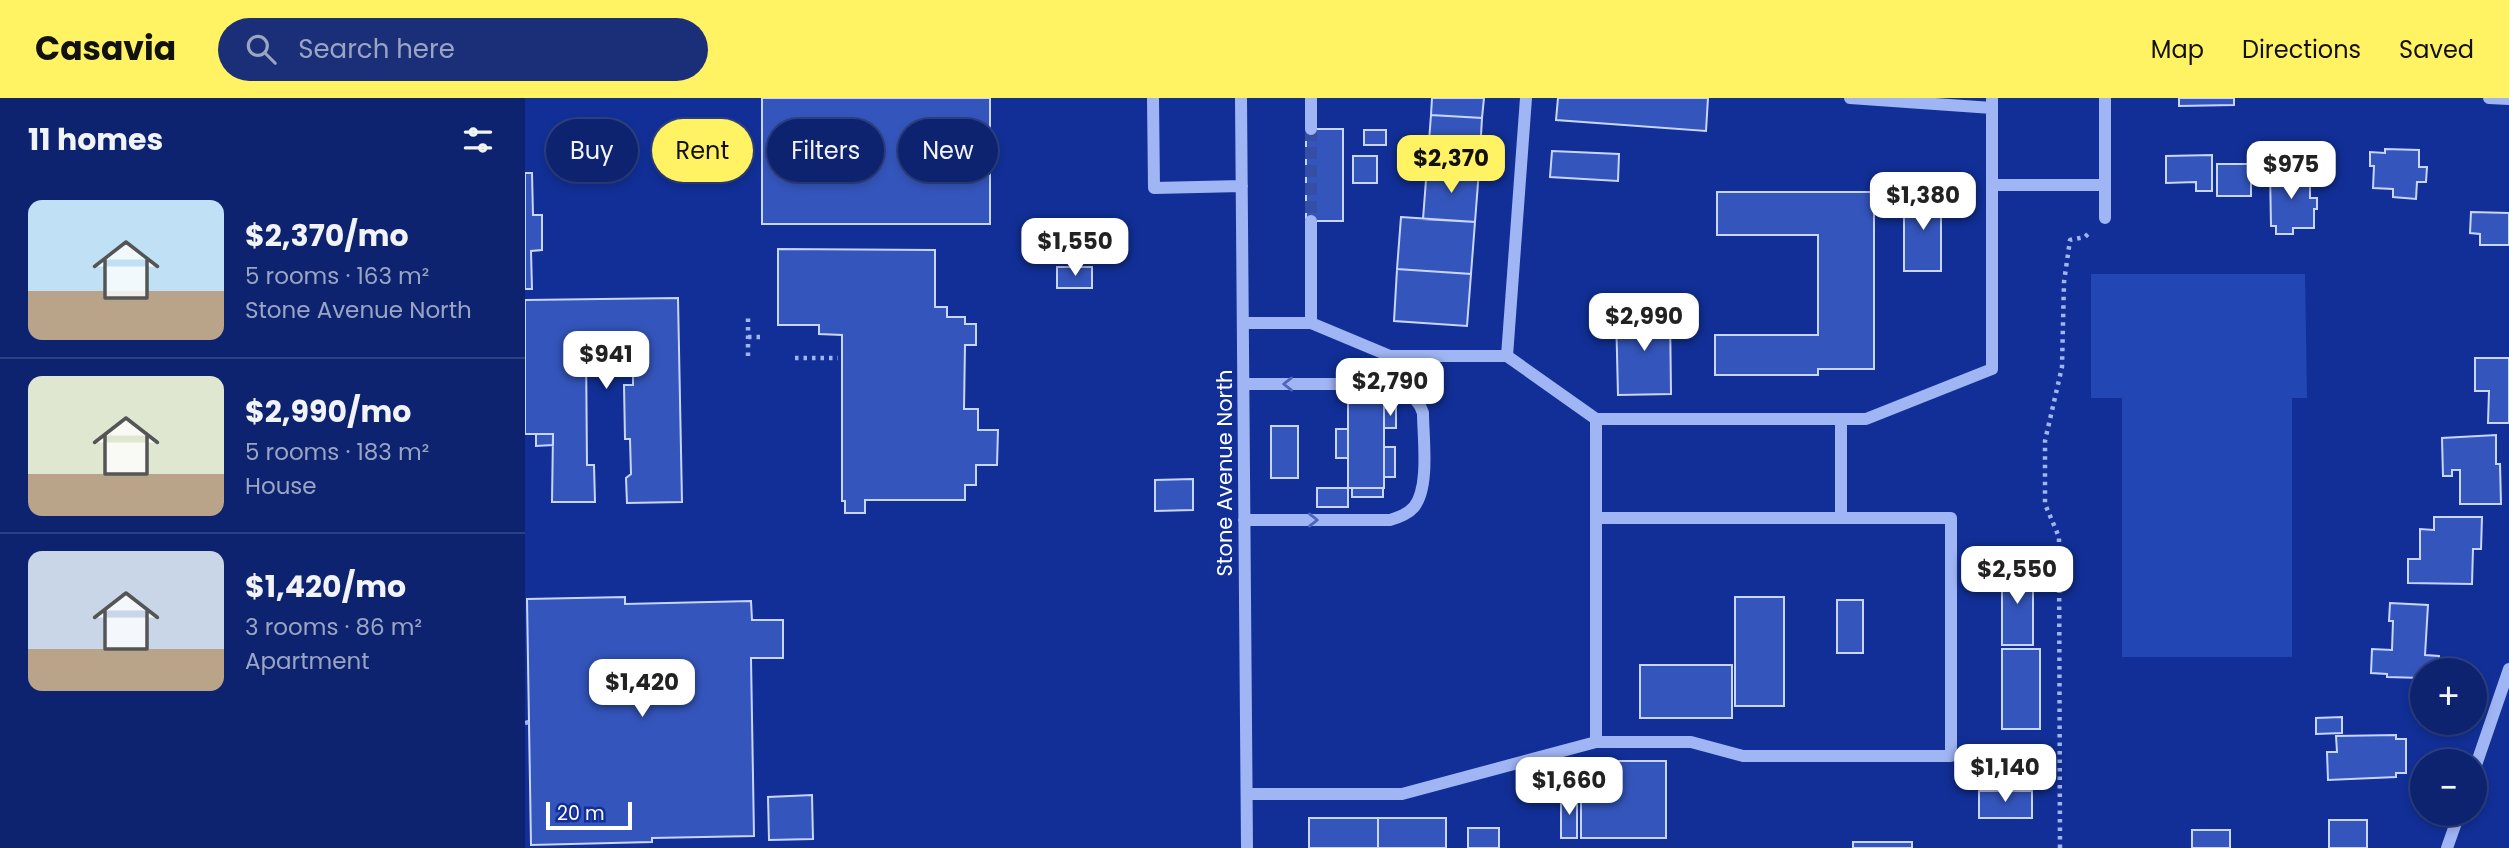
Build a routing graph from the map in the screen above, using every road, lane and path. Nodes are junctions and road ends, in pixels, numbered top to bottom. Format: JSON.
{"nodes":[{"id":1,"x":1153,"y":98,"type":"edge"},
{"id":2,"x":1241,"y":98,"type":"edge"},
{"id":3,"x":1311,"y":98,"type":"edge"},
{"id":4,"x":1525,"y":98,"type":"edge"},
{"id":5,"x":1850,"y":98,"type":"edge"},
{"id":6,"x":2105,"y":98,"type":"edge"},
{"id":7,"x":2489,"y":98,"type":"edge"},
{"id":8,"x":2509,"y":99,"type":"edge"},
{"id":9,"x":1992,"y":103,"type":"edge"},
{"id":10,"x":1311,"y":129,"type":"tunnel mouth"},
{"id":11,"x":1992,"y":185,"type":"junction"},
{"id":12,"x":2105,"y":185,"type":"junction"},
{"id":13,"x":1242,"y":186,"type":"junction"},
{"id":14,"x":2105,"y":218,"type":"dead end"},
{"id":15,"x":1311,"y":222,"type":"tunnel mouth"},
{"id":16,"x":2085,"y":237,"type":"dead end"},
{"id":17,"x":748,"y":315,"type":"dead end"},
{"id":18,"x":1243,"y":323,"type":"junction"},
{"id":19,"x":1311,"y":323,"type":"junction"},
{"id":20,"x":748,"y":337,"type":"junction"},
{"id":21,"x":760,"y":337,"type":"dead end"},
{"id":22,"x":748,"y":356,"type":"dead end"},
{"id":23,"x":1507,"y":356,"type":"junction"},
{"id":24,"x":795,"y":358,"type":"dead end"},
{"id":25,"x":838,"y":358,"type":"dead end"},
{"id":26,"x":1244,"y":384,"type":"junction"},
{"id":27,"x":1596,"y":419,"type":"junction"},
{"id":28,"x":1841,"y":419,"type":"junction"},
{"id":29,"x":1596,"y":518,"type":"junction"},
{"id":30,"x":1841,"y":518,"type":"junction"},
{"id":31,"x":1244,"y":520,"type":"junction"},
{"id":32,"x":2509,"y":669,"type":"edge"},
{"id":33,"x":1596,"y":742,"type":"junction"},
{"id":34,"x":2482,"y":749,"type":"edge"},
{"id":35,"x":1247,"y":794,"type":"junction"},
{"id":36,"x":2455,"y":826,"type":"edge"},
{"id":37,"x":1247,"y":848,"type":"edge"},
{"id":38,"x":2060,"y":848,"type":"edge"},
{"id":39,"x":2447,"y":848,"type":"edge"}],
"edges":[{"from":1,"to":13,"type":"street"},
{"from":2,"to":13,"type":"street","name":"Stone Avenue North"},
{"from":3,"to":10,"type":"street"},
{"from":4,"to":23,"type":"street"},
{"from":5,"to":9,"type":"street"},
{"from":6,"to":12,"type":"street"},
{"from":7,"to":8,"type":"street"},
{"from":9,"to":11,"type":"street"},
{"from":11,"to":12,"type":"street"},
{"from":11,"to":28,"type":"street"},
{"from":12,"to":14,"type":"street"},
{"from":13,"to":18,"type":"street","name":"Stone Avenue North"},
{"from":15,"to":19,"type":"street"},
{"from":16,"to":38,"type":"path"},
{"from":17,"to":20,"type":"path"},
{"from":18,"to":19,"type":"street"},
{"from":18,"to":26,"type":"street","name":"Stone Avenue North"},
{"from":19,"to":23,"type":"street"},
{"from":20,"to":21,"type":"path"},
{"from":20,"to":22,"type":"path"},
{"from":23,"to":27,"type":"street"},
{"from":24,"to":25,"type":"path"},
{"from":26,"to":31,"type":"street","name":"Stone Avenue North"},
{"from":31,"to":26,"type":"street","one_way":true},
{"from":27,"to":28,"type":"street"},
{"from":27,"to":29,"type":"street"},
{"from":28,"to":30,"type":"street"},
{"from":29,"to":30,"type":"street"},
{"from":29,"to":33,"type":"street"},
{"from":30,"to":33,"type":"street"},
{"from":31,"to":35,"type":"street","name":"Stone Avenue North"},
{"from":32,"to":34,"type":"street"},
{"from":33,"to":35,"type":"street"},
{"from":35,"to":37,"type":"street","name":"Stone Avenue North"},
{"from":36,"to":39,"type":"street"}]}
